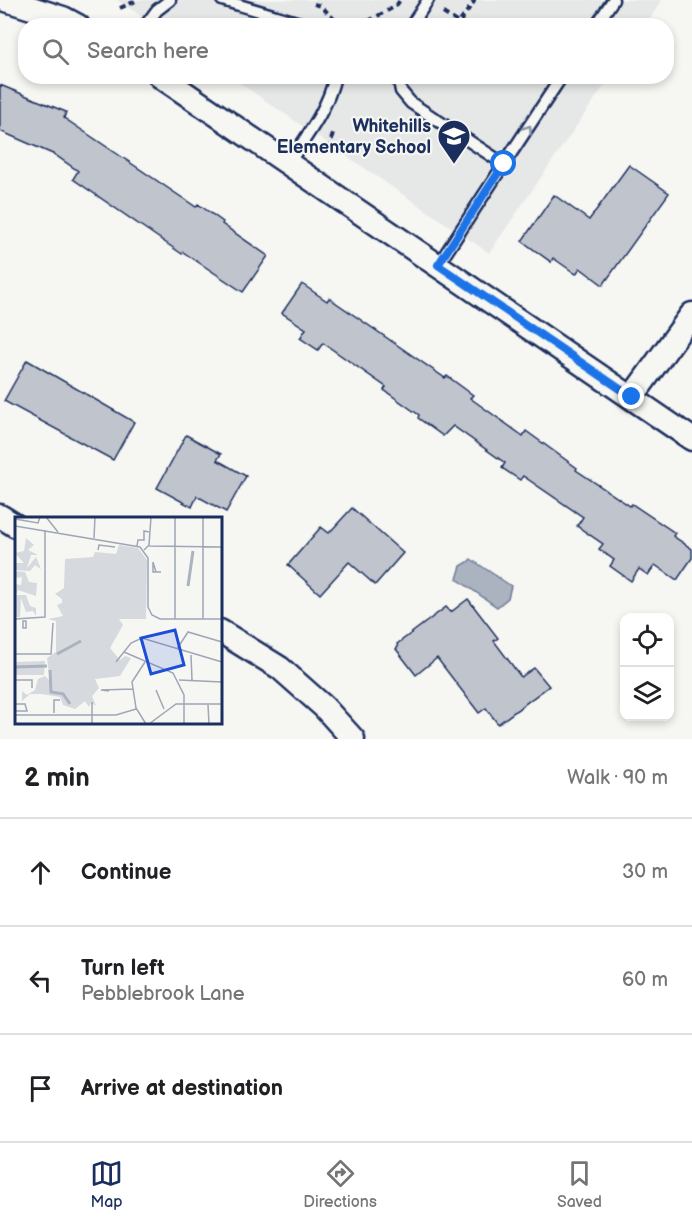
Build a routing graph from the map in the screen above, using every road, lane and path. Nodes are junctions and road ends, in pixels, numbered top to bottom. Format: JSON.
{"nodes":[{"id":1,"x":6,"y":0,"type":"edge"},
{"id":2,"x":138,"y":0,"type":"edge"},
{"id":3,"x":170,"y":0,"type":"edge"},
{"id":4,"x":222,"y":0,"type":"edge"},
{"id":5,"x":400,"y":0,"type":"edge"},
{"id":6,"x":475,"y":0,"type":"edge"},
{"id":7,"x":614,"y":0,"type":"edge"},
{"id":8,"x":427,"y":1,"type":"edge"},
{"id":9,"x":120,"y":8,"type":"dead end"},
{"id":10,"x":63,"y":18,"type":"edge"},
{"id":11,"x":151,"y":18,"type":"edge"},
{"id":12,"x":283,"y":18,"type":"edge"},
{"id":13,"x":373,"y":18,"type":"edge"},
{"id":14,"x":416,"y":18,"type":"edge"},
{"id":15,"x":450,"y":18,"type":"edge"},
{"id":16,"x":462,"y":18,"type":"edge"},
{"id":17,"x":602,"y":18,"type":"edge"},
{"id":18,"x":172,"y":84,"type":"edge"},
{"id":19,"x":333,"y":84,"type":"edge"},
{"id":20,"x":400,"y":84,"type":"edge"},
{"id":21,"x":557,"y":84,"type":"edge"},
{"id":22,"x":288,"y":164,"type":"junction"},
{"id":23,"x":504,"y":164,"type":"junction"},
{"id":24,"x":438,"y":265,"type":"junction"},
{"id":25,"x":692,"y":314,"type":"edge"},
{"id":26,"x":632,"y":397,"type":"junction"},
{"id":27,"x":692,"y":439,"type":"edge"},
{"id":28,"x":0,"y":516,"type":"edge"},
{"id":29,"x":15,"y":525,"type":"edge"},
{"id":30,"x":222,"y":633,"type":"edge"},
{"id":31,"x":353,"y":739,"type":"edge"}],
"edges":[{"from":1,"to":10,"type":"street"},
{"from":2,"to":9,"type":"path"},
{"from":3,"to":11,"type":"lane"},
{"from":4,"to":12,"type":"lane"},
{"from":5,"to":13,"type":"path"},
{"from":6,"to":16,"type":"path"},
{"from":7,"to":17,"type":"lane"},
{"from":8,"to":14,"type":"lane"},
{"from":8,"to":15,"type":"path"},
{"from":18,"to":22,"type":"street"},
{"from":19,"to":22,"type":"lane"},
{"from":20,"to":23,"type":"lane"},
{"from":23,"to":21,"type":"lane","one_way":true},
{"from":22,"to":24,"type":"street"},
{"from":23,"to":24,"type":"lane"},
{"from":24,"to":26,"type":"street"},
{"from":25,"to":26,"type":"street"},
{"from":26,"to":27,"type":"street"},
{"from":28,"to":29,"type":"street"},
{"from":30,"to":31,"type":"street"}]}
